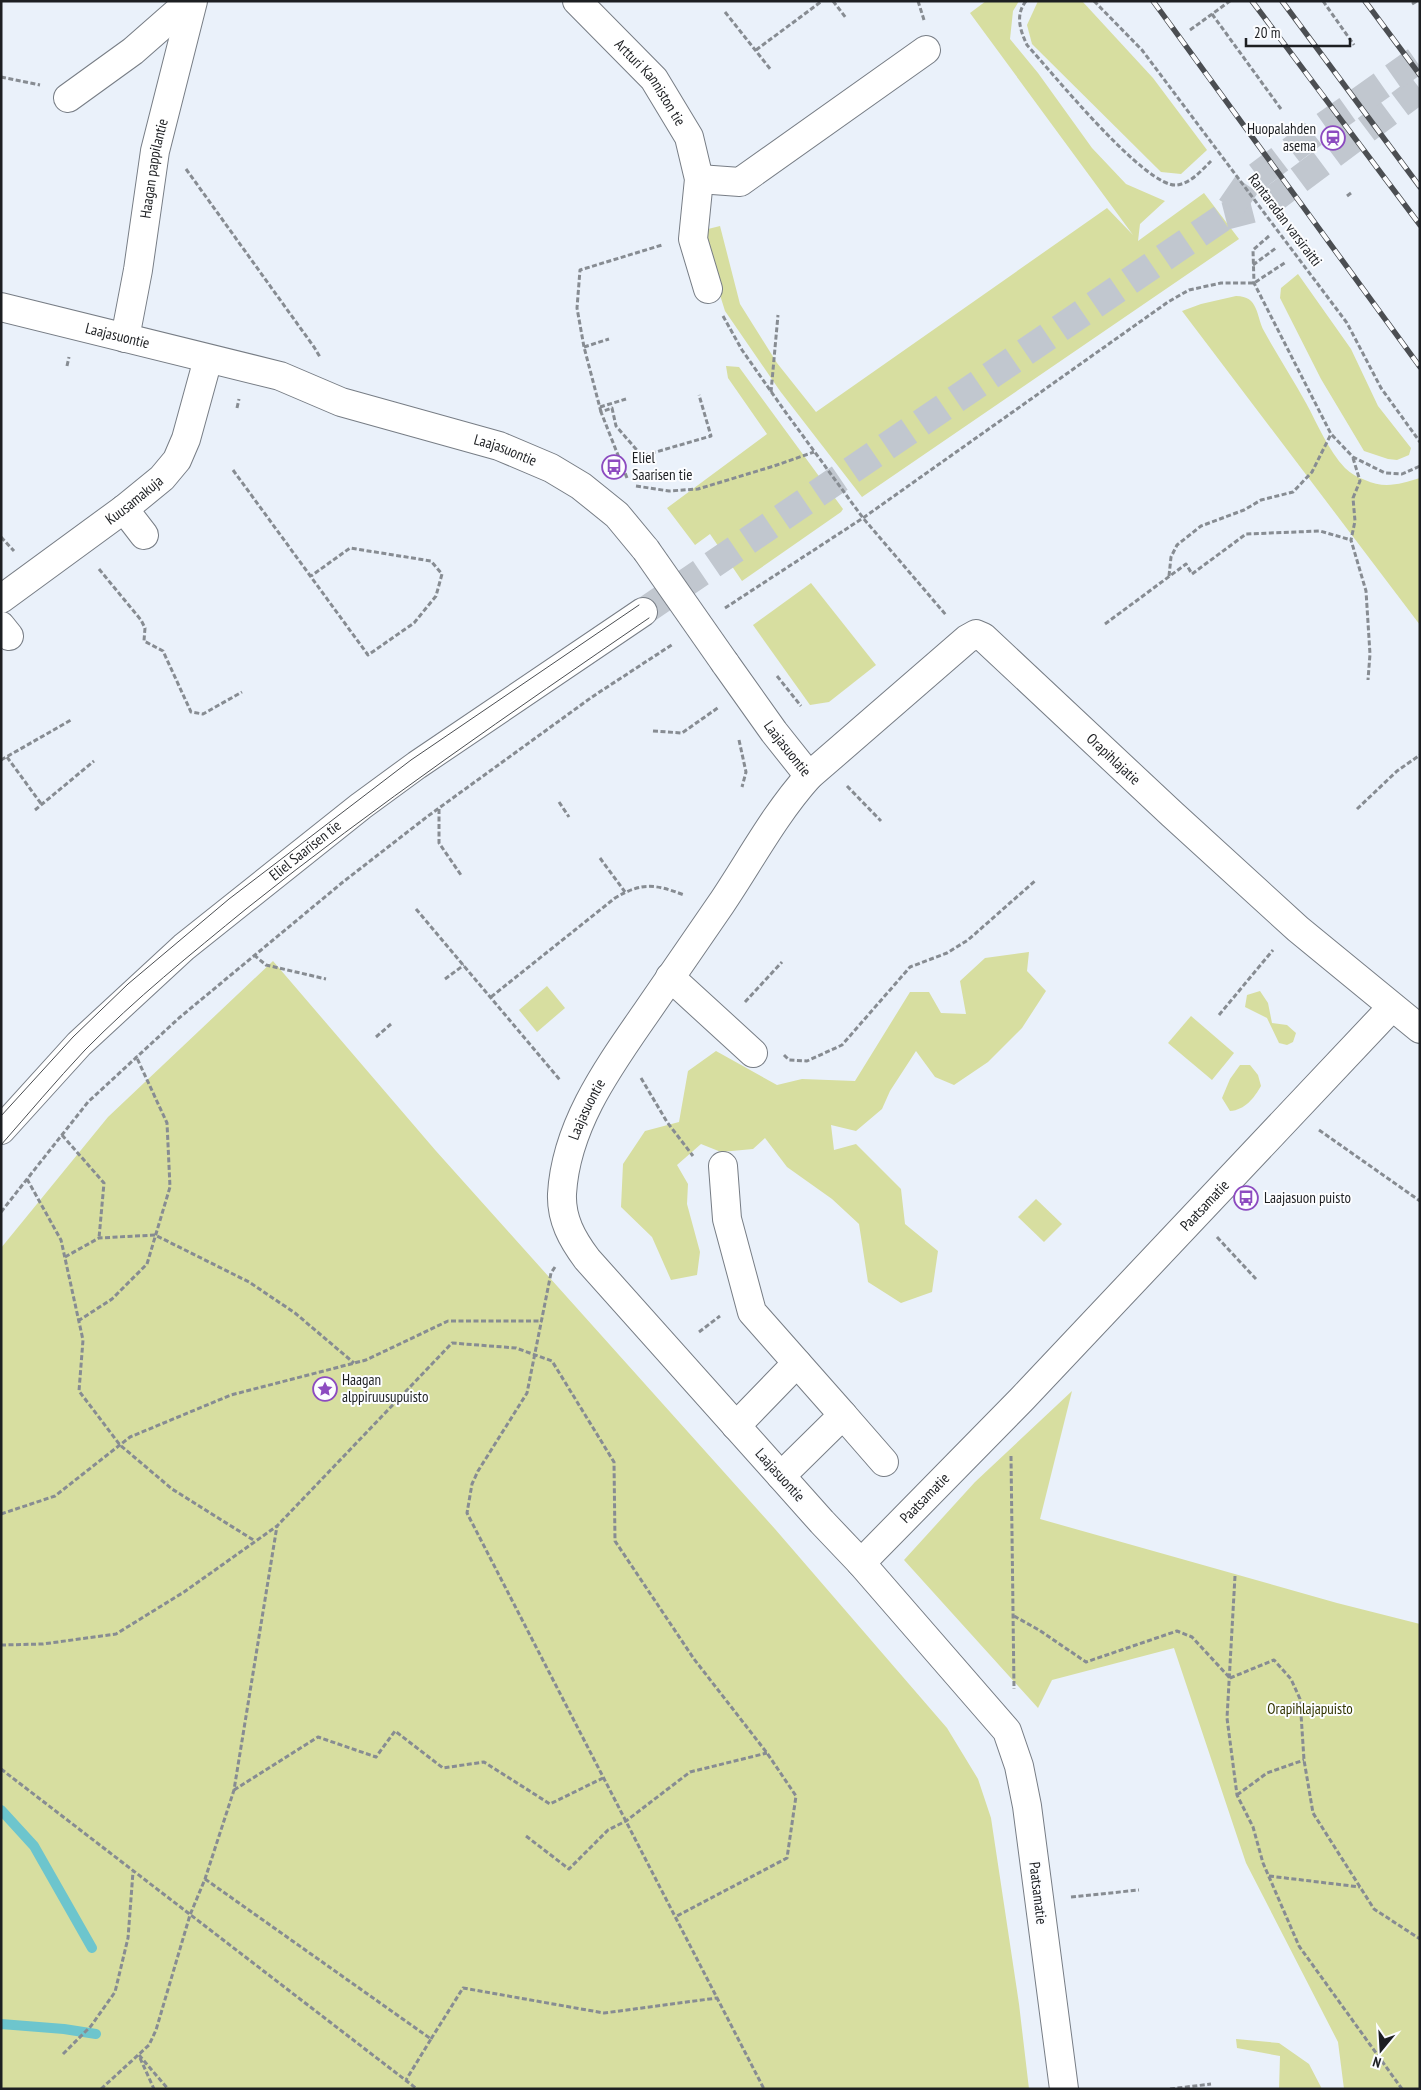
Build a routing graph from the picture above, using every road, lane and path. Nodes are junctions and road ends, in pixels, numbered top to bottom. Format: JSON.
{"nodes":[{"id":1,"x":191,"y":1,"type":"edge"},
{"id":2,"x":577,"y":1,"type":"edge"},
{"id":3,"x":822,"y":1,"type":"edge"},
{"id":4,"x":833,"y":1,"type":"edge"},
{"id":5,"x":1026,"y":1,"type":"edge"},
{"id":6,"x":1094,"y":1,"type":"edge"},
{"id":7,"x":1230,"y":1,"type":"edge"},
{"id":8,"x":1323,"y":1,"type":"edge"},
{"id":9,"x":1416,"y":1,"type":"edge"},
{"id":10,"x":1412,"y":4,"type":"dead end"},
{"id":11,"x":725,"y":12,"type":"dead end"},
{"id":12,"x":1212,"y":14,"type":"junction"},
{"id":13,"x":846,"y":18,"type":"dead end"},
{"id":14,"x":1190,"y":30,"type":"dead end"},
{"id":15,"x":1354,"y":45,"type":"dead end"},
{"id":16,"x":756,"y":50,"type":"junction"},
{"id":17,"x":926,"y":50,"type":"dead end"},
{"id":18,"x":771,"y":70,"type":"dead end"},
{"id":19,"x":1,"y":77,"type":"edge"},
{"id":20,"x":68,"y":98,"type":"joint"},
{"id":21,"x":1281,"y":108,"type":"dead end"},
{"id":22,"x":1211,"y":161,"type":"dead end"},
{"id":23,"x":183,"y":166,"type":"dead end"},
{"id":24,"x":699,"y":179,"type":"junction"},
{"id":25,"x":1351,"y":193,"type":"dead end"},
{"id":26,"x":1347,"y":196,"type":"dead end"},
{"id":27,"x":1269,"y":236,"type":"dead end"},
{"id":28,"x":663,"y":244,"type":"dead end"},
{"id":29,"x":1276,"y":248,"type":"dead end"},
{"id":30,"x":1286,"y":262,"type":"dead end"},
{"id":31,"x":1254,"y":265,"type":"junction"},
{"id":32,"x":1254,"y":283,"type":"junction"},
{"id":33,"x":708,"y":289,"type":"joint"},
{"id":34,"x":1,"y":307,"type":"edge"},
{"id":35,"x":778,"y":315,"type":"dead end"},
{"id":36,"x":125,"y":338,"type":"junction"},
{"id":37,"x":608,"y":339,"type":"dead end"},
{"id":38,"x":584,"y":347,"type":"junction"},
{"id":39,"x":208,"y":358,"type":"junction"},
{"id":40,"x":323,"y":364,"type":"dead end"},
{"id":41,"x":771,"y":392,"type":"junction"},
{"id":42,"x":699,"y":395,"type":"dead end"},
{"id":43,"x":626,"y":399,"type":"dead end"},
{"id":44,"x":600,"y":407,"type":"junction"},
{"id":45,"x":601,"y":412,"type":"junction"},
{"id":46,"x":1331,"y":434,"type":"junction"},
{"id":47,"x":1420,"y":442,"type":"edge"},
{"id":48,"x":814,"y":452,"type":"junction"},
{"id":49,"x":1353,"y":457,"type":"junction"},
{"id":50,"x":1420,"y":466,"type":"edge"},
{"id":51,"x":233,"y":470,"type":"dead end"},
{"id":52,"x":627,"y":478,"type":"dead end"},
{"id":53,"x":636,"y":486,"type":"dead end"},
{"id":54,"x":124,"y":509,"type":"junction"},
{"id":55,"x":863,"y":518,"type":"junction"},
{"id":56,"x":144,"y":535,"type":"dead end"},
{"id":57,"x":1351,"y":540,"type":"junction"},
{"id":58,"x":99,"y":569,"type":"dead end"},
{"id":59,"x":311,"y":576,"type":"junction"},
{"id":60,"x":1169,"y":577,"type":"junction"},
{"id":61,"x":756,"y":586,"type":"dead end"},
{"id":62,"x":1,"y":599,"type":"edge"},
{"id":63,"x":643,"y":612,"type":"tunnel mouth"},
{"id":64,"x":1105,"y":624,"type":"dead end"},
{"id":65,"x":976,"y":634,"type":"junction"},
{"id":66,"x":651,"y":659,"type":"dead end"},
{"id":67,"x":1368,"y":680,"type":"dead end"},
{"id":68,"x":242,"y":692,"type":"dead end"},
{"id":69,"x":716,"y":702,"type":"dead end"},
{"id":70,"x":713,"y":711,"type":"dead end"},
{"id":71,"x":724,"y":713,"type":"dead end"},
{"id":72,"x":71,"y":720,"type":"dead end"},
{"id":73,"x":653,"y":731,"type":"dead end"},
{"id":74,"x":737,"y":734,"type":"dead end"},
{"id":75,"x":1420,"y":755,"type":"edge"},
{"id":76,"x":7,"y":757,"type":"junction"},
{"id":77,"x":1,"y":760,"type":"edge"},
{"id":78,"x":94,"y":761,"type":"dead end"},
{"id":79,"x":809,"y":776,"type":"junction"},
{"id":80,"x":845,"y":785,"type":"dead end"},
{"id":81,"x":742,"y":787,"type":"dead end"},
{"id":82,"x":558,"y":802,"type":"dead end"},
{"id":83,"x":42,"y":805,"type":"junction"},
{"id":84,"x":439,"y":808,"type":"junction"},
{"id":85,"x":1357,"y":809,"type":"dead end"},
{"id":86,"x":35,"y":810,"type":"dead end"},
{"id":87,"x":569,"y":818,"type":"dead end"},
{"id":88,"x":882,"y":821,"type":"dead end"},
{"id":89,"x":600,"y":858,"type":"dead end"},
{"id":90,"x":461,"y":875,"type":"dead end"},
{"id":91,"x":1036,"y":880,"type":"dead end"},
{"id":92,"x":625,"y":892,"type":"junction"},
{"id":93,"x":684,"y":894,"type":"dead end"},
{"id":94,"x":416,"y":909,"type":"dead end"},
{"id":95,"x":1274,"y":948,"type":"dead end"},
{"id":96,"x":254,"y":955,"type":"junction"},
{"id":97,"x":782,"y":962,"type":"dead end"},
{"id":98,"x":464,"y":966,"type":"junction"},
{"id":99,"x":670,"y":977,"type":"junction"},
{"id":100,"x":326,"y":979,"type":"dead end"},
{"id":101,"x":445,"y":979,"type":"dead end"},
{"id":102,"x":490,"y":997,"type":"junction"},
{"id":103,"x":1392,"y":1007,"type":"junction"},
{"id":104,"x":1219,"y":1015,"type":"dead end"},
{"id":105,"x":392,"y":1024,"type":"dead end"},
{"id":106,"x":725,"y":1028,"type":"junction"},
{"id":107,"x":1420,"y":1029,"type":"edge"},
{"id":108,"x":376,"y":1037,"type":"dead end"},
{"id":109,"x":765,"y":1051,"type":"joint"},
{"id":110,"x":136,"y":1056,"type":"junction"},
{"id":111,"x":638,"y":1073,"type":"dead end"},
{"id":112,"x":560,"y":1080,"type":"dead end"},
{"id":113,"x":1314,"y":1127,"type":"dead end"},
{"id":114,"x":1,"y":1130,"type":"edge"},
{"id":115,"x":62,"y":1135,"type":"junction"},
{"id":116,"x":723,"y":1166,"type":"joint"},
{"id":117,"x":27,"y":1178,"type":"junction"},
{"id":118,"x":1420,"y":1200,"type":"edge"},
{"id":119,"x":1,"y":1212,"type":"edge"},
{"id":120,"x":1212,"y":1232,"type":"dead end"},
{"id":121,"x":155,"y":1235,"type":"junction"},
{"id":122,"x":99,"y":1238,"type":"junction"},
{"id":123,"x":65,"y":1257,"type":"junction"},
{"id":124,"x":551,"y":1273,"type":"dead end"},
{"id":125,"x":1256,"y":1278,"type":"dead end"},
{"id":126,"x":78,"y":1321,"type":"junction"},
{"id":127,"x":542,"y":1321,"type":"junction"},
{"id":128,"x":535,"y":1354,"type":"junction"},
{"id":129,"x":354,"y":1363,"type":"junction"},
{"id":130,"x":797,"y":1363,"type":"junction"},
{"id":131,"x":843,"y":1415,"type":"junction"},
{"id":132,"x":736,"y":1426,"type":"junction"},
{"id":133,"x":120,"y":1445,"type":"junction"},
{"id":134,"x":1011,"y":1448,"type":"dead end"},
{"id":135,"x":884,"y":1462,"type":"dead end"},
{"id":136,"x":781,"y":1476,"type":"junction"},
{"id":137,"x":1,"y":1514,"type":"edge"},
{"id":138,"x":277,"y":1526,"type":"junction"},
{"id":139,"x":255,"y":1541,"type":"junction"},
{"id":140,"x":861,"y":1563,"type":"junction"},
{"id":141,"x":1235,"y":1576,"type":"dead end"},
{"id":142,"x":1014,"y":1616,"type":"junction"},
{"id":143,"x":1,"y":1645,"type":"edge"},
{"id":144,"x":1230,"y":1678,"type":"junction"},
{"id":145,"x":1014,"y":1690,"type":"dead end"},
{"id":146,"x":767,"y":1754,"type":"junction"},
{"id":147,"x":1304,"y":1760,"type":"junction"},
{"id":148,"x":1,"y":1769,"type":"edge"},
{"id":149,"x":603,"y":1778,"type":"junction"},
{"id":150,"x":234,"y":1790,"type":"junction"},
{"id":151,"x":1237,"y":1795,"type":"junction"},
{"id":152,"x":626,"y":1821,"type":"junction"},
{"id":153,"x":526,"y":1836,"type":"dead end"},
{"id":154,"x":133,"y":1871,"type":"junction"},
{"id":155,"x":1269,"y":1876,"type":"junction"},
{"id":156,"x":205,"y":1880,"type":"junction"},
{"id":157,"x":1360,"y":1887,"type":"junction"},
{"id":158,"x":1139,"y":1890,"type":"dead end"},
{"id":159,"x":1071,"y":1897,"type":"dead end"},
{"id":160,"x":190,"y":1915,"type":"junction"},
{"id":161,"x":675,"y":1917,"type":"junction"},
{"id":162,"x":1420,"y":1939,"type":"edge"},
{"id":163,"x":717,"y":1998,"type":"junction"},
{"id":164,"x":431,"y":2039,"type":"junction"},
{"id":165,"x":63,"y":2054,"type":"dead end"},
{"id":166,"x":139,"y":2055,"type":"junction"},
{"id":167,"x":406,"y":2080,"type":"junction"},
{"id":168,"x":1211,"y":2084,"type":"dead end"},
{"id":169,"x":168,"y":2088,"type":"edge"},
{"id":170,"x":101,"y":2089,"type":"edge"},
{"id":171,"x":154,"y":2089,"type":"edge"},
{"id":172,"x":416,"y":2089,"type":"edge"},
{"id":173,"x":764,"y":2089,"type":"edge"},
{"id":174,"x":1064,"y":2089,"type":"edge"},
{"id":175,"x":1170,"y":2089,"type":"edge"},
{"id":176,"x":1402,"y":2089,"type":"edge"}],
"edges":[{"from":1,"to":20,"type":"street"},
{"from":1,"to":36,"type":"street","name":"Haagan pappilantie"},
{"from":2,"to":24,"type":"street","name":"Artturi Kanniston tie"},
{"from":3,"to":16,"type":"path"},
{"from":4,"to":13,"type":"path"},
{"from":5,"to":22,"type":"path"},
{"from":6,"to":47,"type":"path","name":"Rantaradan varsiraitti"},
{"from":7,"to":12,"type":"path"},
{"from":8,"to":15,"type":"path"},
{"from":9,"to":10,"type":"path"},
{"from":11,"to":16,"type":"path"},
{"from":12,"to":14,"type":"path"},
{"from":12,"to":21,"type":"path"},
{"from":16,"to":18,"type":"path"},
{"from":17,"to":24,"type":"street"},
{"from":19,"to":20,"type":"path"},
{"from":23,"to":40,"type":"path"},
{"from":24,"to":33,"type":"street","name":"Artturi Kanniston tie"},
{"from":25,"to":26,"type":"path"},
{"from":27,"to":31,"type":"path"},
{"from":28,"to":38,"type":"path"},
{"from":29,"to":31,"type":"path"},
{"from":30,"to":32,"type":"path"},
{"from":31,"to":32,"type":"path"},
{"from":32,"to":46,"type":"path"},
{"from":32,"to":55,"type":"path"},
{"from":33,"to":41,"type":"path"},
{"from":34,"to":36,"type":"street","name":"Laajasuontie"},
{"from":35,"to":41,"type":"path"},
{"from":36,"to":39,"type":"street","name":"Laajasuontie"},
{"from":37,"to":38,"type":"path"},
{"from":38,"to":44,"type":"path"},
{"from":39,"to":54,"type":"street","name":"Kuusamakuja"},
{"from":39,"to":79,"type":"street","name":"Laajasuontie","bridge":true},
{"from":41,"to":48,"type":"path"},
{"from":42,"to":45,"type":"path"},
{"from":43,"to":44,"type":"path"},
{"from":44,"to":45,"type":"path"},
{"from":45,"to":52,"type":"path"},
{"from":46,"to":49,"type":"path"},
{"from":46,"to":60,"type":"path"},
{"from":48,"to":53,"type":"path"},
{"from":48,"to":55,"type":"path"},
{"from":49,"to":50,"type":"path"},
{"from":49,"to":57,"type":"path"},
{"from":51,"to":59,"type":"path"},
{"from":54,"to":56,"type":"street"},
{"from":54,"to":62,"type":"street","name":"Kuusamakuja"},
{"from":55,"to":61,"type":"path"},
{"from":55,"to":65,"type":"path"},
{"from":57,"to":60,"type":"path"},
{"from":57,"to":67,"type":"path"},
{"from":58,"to":68,"type":"path"},
{"from":59,"to":59,"type":"path"},
{"from":60,"to":64,"type":"path"},
{"from":63,"to":114,"type":"street","name":"Eliel Saarisen tie"},
{"from":65,"to":79,"type":"street"},
{"from":65,"to":103,"type":"street","name":"Orapihlajatie"},
{"from":66,"to":84,"type":"path"},
{"from":69,"to":71,"type":"path"},
{"from":70,"to":73,"type":"path"},
{"from":72,"to":76,"type":"path"},
{"from":74,"to":81,"type":"path"},
{"from":75,"to":85,"type":"path"},
{"from":76,"to":77,"type":"path"},
{"from":76,"to":83,"type":"path"},
{"from":78,"to":83,"type":"path"},
{"from":79,"to":99,"type":"street","name":"Laajasuontie"},
{"from":80,"to":88,"type":"path"},
{"from":82,"to":87,"type":"path"},
{"from":83,"to":86,"type":"path"},
{"from":84,"to":90,"type":"path"},
{"from":84,"to":96,"type":"path"},
{"from":89,"to":92,"type":"path"},
{"from":91,"to":109,"type":"path"},
{"from":92,"to":93,"type":"path"},
{"from":92,"to":102,"type":"path"},
{"from":94,"to":98,"type":"path"},
{"from":95,"to":104,"type":"path"},
{"from":96,"to":100,"type":"path"},
{"from":96,"to":110,"type":"path"},
{"from":97,"to":106,"type":"path"},
{"from":98,"to":101,"type":"path"},
{"from":98,"to":102,"type":"path"},
{"from":99,"to":106,"type":"street"},
{"from":99,"to":132,"type":"street","name":"Laajasuontie"},
{"from":102,"to":112,"type":"path"},
{"from":103,"to":107,"type":"street","name":"Orapihlajatie"},
{"from":103,"to":140,"type":"street","name":"Paatsamatie"},
{"from":105,"to":108,"type":"path"},
{"from":106,"to":109,"type":"street"},
{"from":110,"to":115,"type":"path"},
{"from":110,"to":121,"type":"path"},
{"from":111,"to":116,"type":"path"},
{"from":113,"to":118,"type":"path"},
{"from":115,"to":117,"type":"path"},
{"from":115,"to":122,"type":"path"},
{"from":116,"to":130,"type":"street"},
{"from":117,"to":119,"type":"path"},
{"from":117,"to":123,"type":"path"},
{"from":120,"to":125,"type":"path"},
{"from":121,"to":122,"type":"path"},
{"from":121,"to":126,"type":"path"},
{"from":121,"to":129,"type":"path"},
{"from":122,"to":123,"type":"path"},
{"from":123,"to":126,"type":"path"},
{"from":124,"to":127,"type":"path"},
{"from":126,"to":133,"type":"path"},
{"from":127,"to":128,"type":"path"},
{"from":127,"to":129,"type":"path"},
{"from":128,"to":138,"type":"path"},
{"from":128,"to":146,"type":"path"},
{"from":128,"to":149,"type":"path"},
{"from":129,"to":133,"type":"path"},
{"from":130,"to":131,"type":"street"},
{"from":130,"to":132,"type":"street"},
{"from":131,"to":135,"type":"street"},
{"from":131,"to":136,"type":"street"},
{"from":132,"to":136,"type":"street","name":"Laajasuontie"},
{"from":133,"to":137,"type":"path"},
{"from":133,"to":139,"type":"path"},
{"from":134,"to":142,"type":"path"},
{"from":136,"to":140,"type":"street","name":"Laajasuontie"},
{"from":138,"to":139,"type":"path"},
{"from":138,"to":150,"type":"path"},
{"from":139,"to":143,"type":"path"},
{"from":140,"to":174,"type":"street","name":"Paatsamatie"},
{"from":141,"to":144,"type":"path"},
{"from":142,"to":144,"type":"path"},
{"from":142,"to":145,"type":"path"},
{"from":144,"to":147,"type":"path"},
{"from":144,"to":151,"type":"path"},
{"from":146,"to":152,"type":"path"},
{"from":146,"to":161,"type":"path"},
{"from":147,"to":151,"type":"path"},
{"from":147,"to":157,"type":"path"},
{"from":148,"to":154,"type":"path"},
{"from":149,"to":150,"type":"path"},
{"from":149,"to":152,"type":"path"},
{"from":150,"to":156,"type":"path"},
{"from":151,"to":155,"type":"path"},
{"from":152,"to":153,"type":"path"},
{"from":152,"to":161,"type":"path"},
{"from":154,"to":160,"type":"path"},
{"from":154,"to":165,"type":"path"},
{"from":155,"to":157,"type":"path"},
{"from":155,"to":176,"type":"path"},
{"from":156,"to":160,"type":"path"},
{"from":156,"to":164,"type":"path"},
{"from":157,"to":162,"type":"path"},
{"from":158,"to":159,"type":"path"},
{"from":160,"to":166,"type":"path"},
{"from":160,"to":167,"type":"path"},
{"from":161,"to":163,"type":"path"},
{"from":163,"to":164,"type":"path"},
{"from":163,"to":173,"type":"path"},
{"from":164,"to":167,"type":"path"},
{"from":166,"to":169,"type":"path"},
{"from":166,"to":170,"type":"path"},
{"from":166,"to":171,"type":"path"},
{"from":167,"to":172,"type":"path"},
{"from":168,"to":175,"type":"path"}]}
